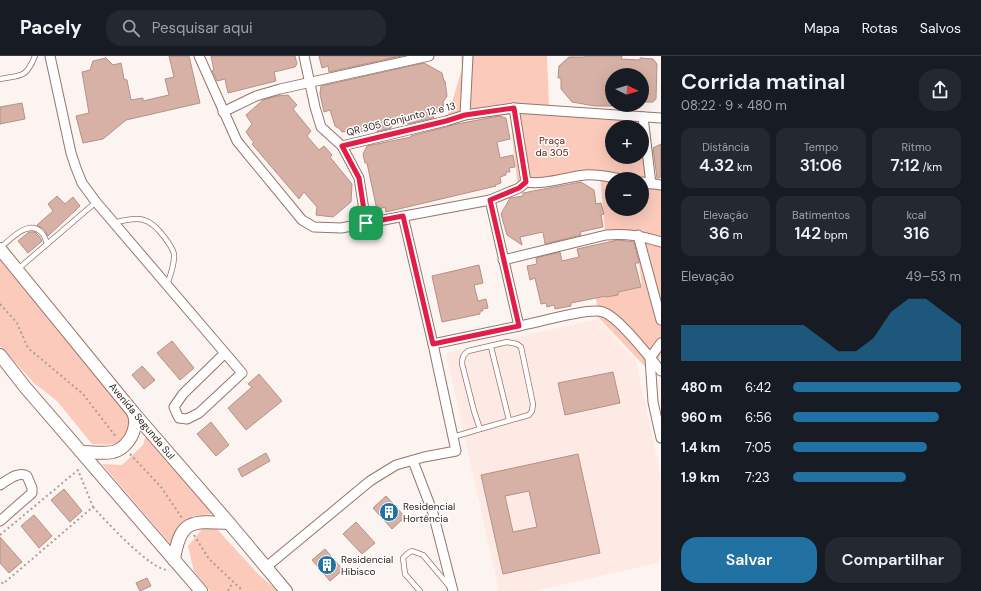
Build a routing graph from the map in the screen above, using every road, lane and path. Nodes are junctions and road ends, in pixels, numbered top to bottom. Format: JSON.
{"nodes":[{"id":1,"x":35,"y":56,"type":"edge"},
{"id":2,"x":50,"y":56,"type":"edge"},
{"id":3,"x":199,"y":56,"type":"edge"},
{"id":4,"x":304,"y":56,"type":"edge"},
{"id":5,"x":429,"y":56,"type":"edge"},
{"id":6,"x":468,"y":56,"type":"edge"},
{"id":7,"x":0,"y":79,"type":"edge"},
{"id":8,"x":310,"y":82,"type":"junction"},
{"id":9,"x":514,"y":108,"type":"junction"},
{"id":10,"x":223,"y":112,"type":"junction"},
{"id":11,"x":465,"y":115,"type":"junction"},
{"id":12,"x":643,"y":117,"type":"junction"},
{"id":13,"x":661,"y":118,"type":"edge"},
{"id":14,"x":342,"y":146,"type":"junction"},
{"id":15,"x":646,"y":172,"type":"edge"},
{"id":16,"x":605,"y":176,"type":"edge"},
{"id":17,"x":526,"y":182,"type":"junction"},
{"id":18,"x":649,"y":183,"type":"edge"},
{"id":19,"x":661,"y":185,"type":"edge"},
{"id":20,"x":490,"y":200,"type":"junction"},
{"id":21,"x":96,"y":202,"type":"junction"},
{"id":22,"x":403,"y":216,"type":"junction"},
{"id":23,"x":114,"y":223,"type":"junction"},
{"id":24,"x":366,"y":223,"type":"junction"},
{"id":25,"x":638,"y":235,"type":"junction"},
{"id":26,"x":661,"y":242,"type":"edge"},
{"id":27,"x":48,"y":244,"type":"junction"},
{"id":28,"x":0,"y":248,"type":"edge"},
{"id":29,"x":503,"y":260,"type":"junction"},
{"id":30,"x":16,"y":270,"type":"junction"},
{"id":31,"x":167,"y":286,"type":"junction"},
{"id":32,"x":661,"y":320,"type":"edge"},
{"id":33,"x":519,"y":326,"type":"junction"},
{"id":34,"x":661,"y":343,"type":"edge"},
{"id":35,"x":433,"y":344,"type":"junction"},
{"id":36,"x":491,"y":346,"type":"junction"},
{"id":37,"x":225,"y":353,"type":"junction"},
{"id":38,"x":0,"y":356,"type":"edge"},
{"id":39,"x":650,"y":358,"type":"junction"},
{"id":40,"x":661,"y":371,"type":"edge"},
{"id":41,"x":133,"y":412,"type":"junction"},
{"id":42,"x":509,"y":420,"type":"junction"},
{"id":43,"x":480,"y":429,"type":"junction"},
{"id":44,"x":453,"y":437,"type":"junction"},
{"id":45,"x":661,"y":438,"type":"edge"},
{"id":46,"x":82,"y":452,"type":"junction"},
{"id":47,"x":413,"y":461,"type":"junction"},
{"id":48,"x":0,"y":485,"type":"edge"},
{"id":49,"x":93,"y":507,"type":"junction"},
{"id":50,"x":0,"y":521,"type":"edge"},
{"id":51,"x":229,"y":523,"type":"junction"},
{"id":52,"x":0,"y":535,"type":"edge"},
{"id":53,"x":174,"y":560,"type":"junction"},
{"id":54,"x":265,"y":568,"type":"junction"},
{"id":55,"x":0,"y":580,"type":"edge"},
{"id":56,"x":233,"y":582,"type":"dead end"},
{"id":57,"x":201,"y":591,"type":"edge"},
{"id":58,"x":228,"y":591,"type":"edge"},
{"id":59,"x":286,"y":591,"type":"edge"},
{"id":60,"x":420,"y":591,"type":"edge"},
{"id":61,"x":453,"y":591,"type":"edge"}],
"edges":[{"from":1,"to":7,"type":"lane"},
{"from":2,"to":21,"type":"street"},
{"from":3,"to":10,"type":"street"},
{"from":4,"to":8,"type":"street"},
{"from":5,"to":8,"type":"street"},
{"from":6,"to":11,"type":"street"},
{"from":8,"to":10,"type":"street"},
{"from":8,"to":14,"type":"street"},
{"from":9,"to":11,"type":"street","name":"QR 305 Conjunto 12 e 13"},
{"from":9,"to":12,"type":"street","name":"QR 305 Conjunto 12 e 13"},
{"from":9,"to":17,"type":"street"},
{"from":10,"to":24,"type":"street"},
{"from":11,"to":14,"type":"street","name":"QR 305 Conjunto 12 e 13"},
{"from":12,"to":13,"type":"street","name":"QR 305 Conjunto 12 e 13"},
{"from":12,"to":15,"type":"street"},
{"from":14,"to":24,"type":"street"},
{"from":16,"to":17,"type":"street"},
{"from":17,"to":20,"type":"street"},
{"from":18,"to":19,"type":"street"},
{"from":20,"to":22,"type":"street"},
{"from":20,"to":29,"type":"street"},
{"from":21,"to":23,"type":"street"},
{"from":21,"to":27,"type":"lane"},
{"from":22,"to":24,"type":"street"},
{"from":22,"to":35,"type":"street"},
{"from":23,"to":31,"type":"street"},
{"from":23,"to":31,"type":"lane"},
{"from":25,"to":26,"type":"street"},
{"from":25,"to":29,"type":"street"},
{"from":25,"to":32,"type":"street"},
{"from":27,"to":28,"type":"lane"},
{"from":27,"to":30,"type":"lane"},
{"from":28,"to":30,"type":"main road","name":"Avenida Segunda Sul"},
{"from":29,"to":33,"type":"street"},
{"from":30,"to":41,"type":"main road","name":"Avenida Segunda Sul"},
{"from":31,"to":37,"type":"street"},
{"from":33,"to":35,"type":"street"},
{"from":33,"to":39,"type":"street"},
{"from":34,"to":39,"type":"street"},
{"from":35,"to":44,"type":"street"},
{"from":36,"to":42,"type":"lane"},
{"from":36,"to":42,"type":"lane"},
{"from":36,"to":43,"type":"lane"},
{"from":37,"to":37,"type":"street"},
{"from":38,"to":46,"type":"main road"},
{"from":39,"to":40,"type":"street"},
{"from":39,"to":45,"type":"street"},
{"from":41,"to":46,"type":"main road"},
{"from":41,"to":51,"type":"main road","name":"Avenida Segunda Sul"},
{"from":42,"to":43,"type":"lane"},
{"from":43,"to":44,"type":"lane"},
{"from":44,"to":47,"type":"street"},
{"from":46,"to":53,"type":"main road"},
{"from":47,"to":54,"type":"street"},
{"from":47,"to":61,"type":"street"},
{"from":48,"to":50,"type":"street"},
{"from":49,"to":52,"type":"path"},
{"from":49,"to":53,"type":"path"},
{"from":49,"to":55,"type":"path"},
{"from":51,"to":53,"type":"main road"},
{"from":51,"to":54,"type":"main road","name":"Avenida Segunda Sul"},
{"from":53,"to":57,"type":"main road"},
{"from":54,"to":59,"type":"main road","name":"Avenida Segunda Sul"},
{"from":56,"to":58,"type":"path"},
{"from":60,"to":61,"type":"lane"}]}
